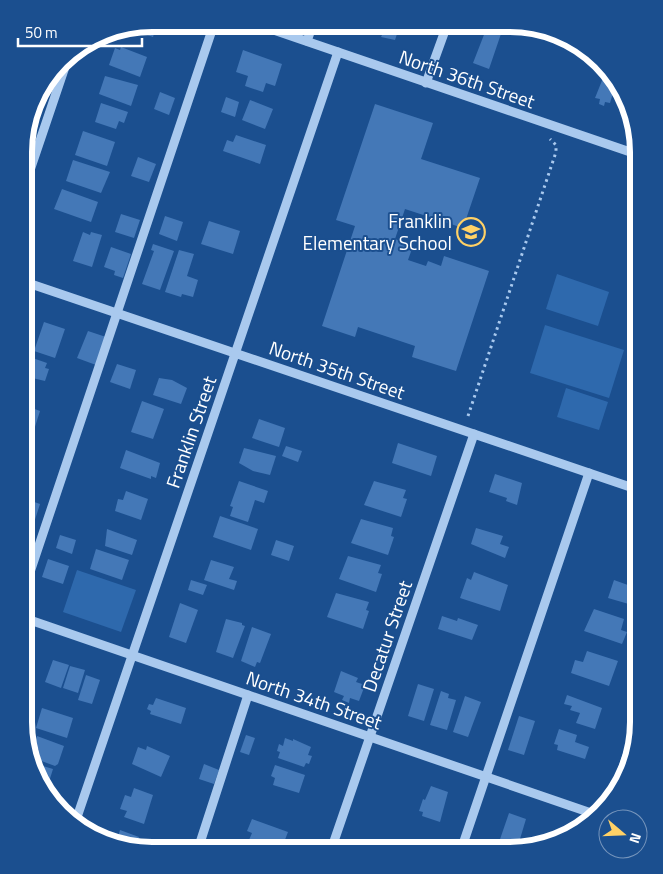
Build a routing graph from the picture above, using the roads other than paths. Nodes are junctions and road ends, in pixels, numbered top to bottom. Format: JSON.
{"nodes":[{"id":1,"x":211,"y":32,"type":"edge"},
{"id":2,"x":280,"y":32,"type":"edge"},
{"id":3,"x":310,"y":32,"type":"edge"},
{"id":4,"x":444,"y":32,"type":"edge"},
{"id":5,"x":307,"y":41,"type":"junction"},
{"id":6,"x":338,"y":52,"type":"junction"},
{"id":7,"x":63,"y":72,"type":"edge"},
{"id":8,"x":426,"y":82,"type":"junction"},
{"id":9,"x":630,"y":152,"type":"edge"},
{"id":10,"x":32,"y":164,"type":"edge"},
{"id":11,"x":32,"y":284,"type":"edge"},
{"id":12,"x":116,"y":313,"type":"junction"},
{"id":13,"x":236,"y":353,"type":"junction"},
{"id":14,"x":474,"y":434,"type":"junction"},
{"id":15,"x":590,"y":473,"type":"junction"},
{"id":16,"x":630,"y":487,"type":"edge"},
{"id":17,"x":32,"y":566,"type":"edge"},
{"id":18,"x":32,"y":621,"type":"edge"},
{"id":19,"x":132,"y":655,"type":"junction"},
{"id":20,"x":248,"y":695,"type":"junction"},
{"id":21,"x":370,"y":737,"type":"junction"},
{"id":22,"x":485,"y":776,"type":"junction"},
{"id":23,"x":589,"y":812,"type":"edge"},
{"id":24,"x":77,"y":816,"type":"edge"},
{"id":25,"x":200,"y":842,"type":"edge"},
{"id":26,"x":334,"y":842,"type":"edge"},
{"id":27,"x":463,"y":842,"type":"edge"}],
"edges":[{"from":1,"to":12,"type":"street"},
{"from":2,"to":5,"type":"street","name":"North 36th Street"},
{"from":3,"to":5,"type":"street"},
{"from":4,"to":8,"type":"street"},
{"from":5,"to":6,"type":"street","name":"North 36th Street"},
{"from":6,"to":8,"type":"street","name":"North 36th Street"},
{"from":6,"to":13,"type":"street","name":"Franklin Street"},
{"from":7,"to":10,"type":"street"},
{"from":8,"to":9,"type":"street","name":"North 36th Street"},
{"from":11,"to":12,"type":"street","name":"North 35th Street"},
{"from":12,"to":13,"type":"street","name":"North 35th Street"},
{"from":12,"to":17,"type":"street"},
{"from":13,"to":14,"type":"street","name":"North 35th Street"},
{"from":13,"to":19,"type":"street","name":"Franklin Street"},
{"from":14,"to":15,"type":"street","name":"North 35th Street"},
{"from":14,"to":21,"type":"street","name":"Decatur Street"},
{"from":15,"to":16,"type":"street","name":"North 35th Street"},
{"from":15,"to":22,"type":"street"},
{"from":18,"to":19,"type":"street","name":"North 34th Street"},
{"from":19,"to":20,"type":"street","name":"North 34th Street"},
{"from":19,"to":24,"type":"street","name":"Franklin Street"},
{"from":20,"to":21,"type":"street","name":"North 34th Street"},
{"from":20,"to":25,"type":"street"},
{"from":21,"to":22,"type":"street","name":"North 34th Street"},
{"from":21,"to":26,"type":"street","name":"Decatur Street"},
{"from":22,"to":23,"type":"street","name":"North 34th Street"},
{"from":22,"to":27,"type":"street"}]}
